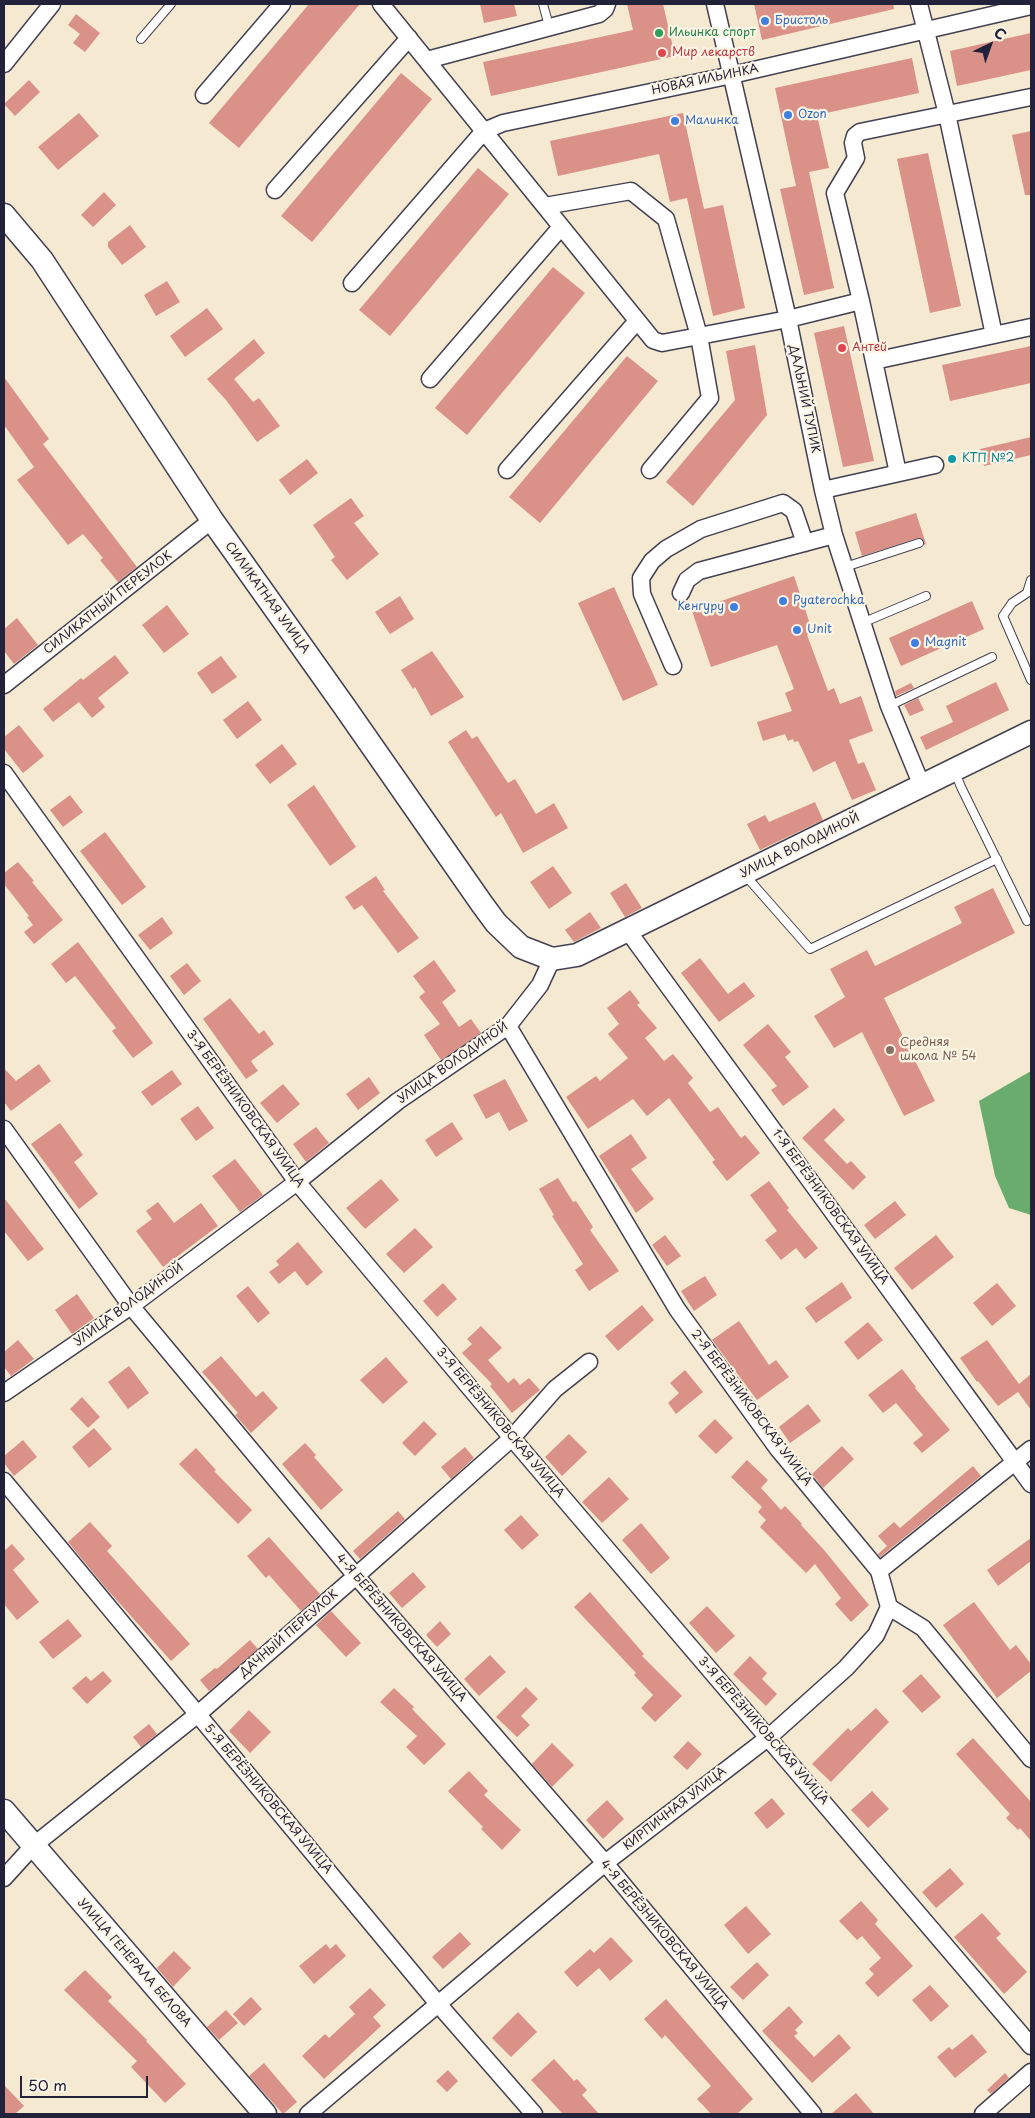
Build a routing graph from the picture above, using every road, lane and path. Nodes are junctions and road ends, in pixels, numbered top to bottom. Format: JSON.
{"nodes":[{"id":1,"x":52,"y":4,"type":"edge"},
{"id":2,"x":171,"y":4,"type":"edge"},
{"id":3,"x":282,"y":4,"type":"edge"},
{"id":4,"x":381,"y":4,"type":"edge"},
{"id":5,"x":543,"y":4,"type":"edge"},
{"id":6,"x":607,"y":4,"type":"edge"},
{"id":7,"x":715,"y":4,"type":"edge"},
{"id":8,"x":919,"y":4,"type":"edge"},
{"id":9,"x":1031,"y":6,"type":"edge"},
{"id":10,"x":549,"y":26,"type":"junction"},
{"id":11,"x":926,"y":31,"type":"junction"},
{"id":12,"x":409,"y":38,"type":"junction"},
{"id":13,"x":141,"y":39,"type":"dead end"},
{"id":14,"x":426,"y":60,"type":"junction"},
{"id":15,"x":4,"y":64,"type":"edge"},
{"id":16,"x":732,"y":75,"type":"junction"},
{"id":17,"x":204,"y":95,"type":"dead end"},
{"id":18,"x":1031,"y":97,"type":"edge"},
{"id":19,"x":947,"y":114,"type":"junction"},
{"id":20,"x":484,"y":131,"type":"junction"},
{"id":21,"x":275,"y":190,"type":"dead end"},
{"id":22,"x":545,"y":206,"type":"junction"},
{"id":23,"x":4,"y":215,"type":"edge"},
{"id":24,"x":561,"y":227,"type":"junction"},
{"id":25,"x":352,"y":283,"type":"dead end"},
{"id":26,"x":861,"y":301,"type":"junction"},
{"id":27,"x":788,"y":319,"type":"junction"},
{"id":28,"x":637,"y":321,"type":"junction"},
{"id":29,"x":1031,"y":327,"type":"edge"},
{"id":30,"x":994,"y":335,"type":"junction"},
{"id":31,"x":699,"y":336,"type":"junction"},
{"id":32,"x":874,"y":361,"type":"junction"},
{"id":33,"x":430,"y":379,"type":"dead end"},
{"id":34,"x":936,"y":465,"type":"dead end"},
{"id":35,"x":508,"y":470,"type":"dead end"},
{"id":36,"x":650,"y":470,"type":"dead end"},
{"id":37,"x":898,"y":472,"type":"junction"},
{"id":38,"x":823,"y":490,"type":"junction"},
{"id":39,"x":212,"y":520,"type":"junction"},
{"id":40,"x":834,"y":535,"type":"junction"},
{"id":41,"x":805,"y":543,"type":"junction"},
{"id":42,"x":919,"y":543,"type":"dead end"},
{"id":43,"x":845,"y":567,"type":"junction"},
{"id":44,"x":1031,"y":580,"type":"edge"},
{"id":45,"x":681,"y":593,"type":"dead end"},
{"id":46,"x":926,"y":596,"type":"dead end"},
{"id":47,"x":862,"y":623,"type":"junction"},
{"id":48,"x":992,"y":658,"type":"dead end"},
{"id":49,"x":673,"y":666,"type":"dead end"},
{"id":50,"x":1031,"y":680,"type":"edge"},
{"id":51,"x":4,"y":685,"type":"edge"},
{"id":52,"x":889,"y":706,"type":"junction"},
{"id":53,"x":1031,"y":732,"type":"edge"},
{"id":54,"x":955,"y":770,"type":"junction"},
{"id":55,"x":4,"y":773,"type":"edge"},
{"id":56,"x":922,"y":786,"type":"junction"},
{"id":57,"x":996,"y":860,"type":"junction"},
{"id":58,"x":744,"y":873,"type":"junction"},
{"id":59,"x":1027,"y":921,"type":"dead end"},
{"id":60,"x":628,"y":931,"type":"junction"},
{"id":61,"x":552,"y":959,"type":"junction"},
{"id":62,"x":508,"y":1026,"type":"junction"},
{"id":63,"x":4,"y":1129,"type":"edge"},
{"id":64,"x":297,"y":1182,"type":"junction"},
{"id":65,"x":131,"y":1306,"type":"junction"},
{"id":66,"x":589,"y":1362,"type":"dead end"},
{"id":67,"x":4,"y":1393,"type":"edge"},
{"id":68,"x":512,"y":1438,"type":"junction"},
{"id":69,"x":1031,"y":1449,"type":"edge"},
{"id":70,"x":1015,"y":1461,"type":"junction"},
{"id":71,"x":4,"y":1482,"type":"edge"},
{"id":72,"x":1031,"y":1484,"type":"edge"},
{"id":73,"x":879,"y":1571,"type":"junction"},
{"id":74,"x":356,"y":1576,"type":"junction"},
{"id":75,"x":889,"y":1606,"type":"junction"},
{"id":76,"x":198,"y":1714,"type":"junction"},
{"id":77,"x":769,"y":1737,"type":"junction"},
{"id":78,"x":1031,"y":1759,"type":"edge"},
{"id":79,"x":4,"y":1811,"type":"edge"},
{"id":80,"x":33,"y":1846,"type":"junction"},
{"id":81,"x":605,"y":1864,"type":"junction"},
{"id":82,"x":4,"y":1878,"type":"edge"},
{"id":83,"x":439,"y":2005,"type":"junction"},
{"id":84,"x":1031,"y":2046,"type":"edge"},
{"id":85,"x":1031,"y":2072,"type":"edge"},
{"id":86,"x":265,"y":2114,"type":"edge"},
{"id":87,"x":308,"y":2114,"type":"edge"},
{"id":88,"x":534,"y":2114,"type":"edge"},
{"id":89,"x":812,"y":2114,"type":"edge"},
{"id":90,"x":983,"y":2114,"type":"edge"}],
"edges":[{"from":1,"to":15,"type":"street"},
{"from":2,"to":13,"type":"lane"},
{"from":3,"to":17,"type":"street"},
{"from":4,"to":12,"type":"street"},
{"from":5,"to":10,"type":"lane"},
{"from":6,"to":10,"type":"street"},
{"from":7,"to":16,"type":"street","name":"ДАЛЬНИЙ ТУПИК"},
{"from":8,"to":11,"type":"street"},
{"from":9,"to":11,"type":"street","name":"НОВАЯ ИЛЬИНКА"},
{"from":10,"to":14,"type":"street"},
{"from":11,"to":16,"type":"street","name":"НОВАЯ ИЛЬИНКА"},
{"from":11,"to":19,"type":"street"},
{"from":12,"to":14,"type":"street"},
{"from":12,"to":21,"type":"street"},
{"from":14,"to":20,"type":"street"},
{"from":16,"to":20,"type":"street","name":"НОВАЯ ИЛЬИНКА"},
{"from":16,"to":27,"type":"street","name":"ДАЛЬНИЙ ТУПИК"},
{"from":18,"to":19,"type":"street"},
{"from":19,"to":26,"type":"street"},
{"from":19,"to":30,"type":"street"},
{"from":20,"to":22,"type":"street"},
{"from":20,"to":25,"type":"street","name":"НОВАЯ ИЛЬИНКА"},
{"from":22,"to":24,"type":"street"},
{"from":22,"to":31,"type":"street"},
{"from":23,"to":39,"type":"street","name":"СИЛИКАТНАЯ УЛИЦА"},
{"from":24,"to":28,"type":"street"},
{"from":24,"to":33,"type":"street"},
{"from":26,"to":27,"type":"street"},
{"from":26,"to":32,"type":"street"},
{"from":27,"to":31,"type":"street"},
{"from":27,"to":38,"type":"street","name":"ДАЛЬНИЙ ТУПИК"},
{"from":28,"to":31,"type":"street"},
{"from":28,"to":35,"type":"street"},
{"from":29,"to":30,"type":"street"},
{"from":30,"to":32,"type":"street"},
{"from":31,"to":36,"type":"street"},
{"from":32,"to":37,"type":"street"},
{"from":34,"to":37,"type":"street"},
{"from":37,"to":38,"type":"street"},
{"from":38,"to":40,"type":"street","name":"ДАЛЬНИЙ ТУПИК"},
{"from":39,"to":51,"type":"street","name":"СИЛИКАТНЫЙ ПЕРЕУЛОК"},
{"from":39,"to":61,"type":"street","name":"СИЛИКАТНАЯ УЛИЦА"},
{"from":40,"to":41,"type":"street"},
{"from":40,"to":43,"type":"street","name":"ДАЛЬНИЙ ТУПИК"},
{"from":41,"to":45,"type":"street"},
{"from":41,"to":49,"type":"street"},
{"from":42,"to":43,"type":"lane"},
{"from":43,"to":47,"type":"street","name":"ДАЛЬНИЙ ТУПИК"},
{"from":44,"to":50,"type":"lane"},
{"from":46,"to":47,"type":"lane"},
{"from":47,"to":52,"type":"street","name":"ДАЛЬНИЙ ТУПИК"},
{"from":48,"to":52,"type":"lane"},
{"from":52,"to":56,"type":"street","name":"ДАЛЬНИЙ ТУПИК"},
{"from":53,"to":54,"type":"street","name":"УЛИЦА ВОЛОДИНОЙ"},
{"from":54,"to":56,"type":"street","name":"УЛИЦА ВОЛОДИНОЙ"},
{"from":54,"to":57,"type":"lane"},
{"from":55,"to":64,"type":"street","name":"3-Я БЕРЁЗНИКОВСКАЯ УЛИЦА"},
{"from":56,"to":58,"type":"street","name":"УЛИЦА ВОЛОДИНОЙ"},
{"from":57,"to":58,"type":"lane"},
{"from":57,"to":59,"type":"lane"},
{"from":58,"to":60,"type":"street","name":"УЛИЦА ВОЛОДИНОЙ"},
{"from":60,"to":61,"type":"street","name":"УЛИЦА ВОЛОДИНОЙ"},
{"from":60,"to":70,"type":"street","name":"1-Я БЕРЁЗНИКОВСКАЯ УЛИЦА"},
{"from":61,"to":62,"type":"street","name":"УЛИЦА ВОЛОДИНОЙ"},
{"from":62,"to":64,"type":"street","name":"УЛИЦА ВОЛОДИНОЙ"},
{"from":62,"to":73,"type":"street","name":"2-Я БЕРЁЗНИКОВСКАЯ УЛИЦА"},
{"from":63,"to":65,"type":"street","name":"4-Я БЕРЁЗНИКОВСКАЯ УЛИЦА"},
{"from":64,"to":65,"type":"street","name":"УЛИЦА ВОЛОДИНОЙ"},
{"from":64,"to":68,"type":"street","name":"3-Я БЕРЁЗНИКОВСКАЯ УЛИЦА"},
{"from":65,"to":67,"type":"street","name":"УЛИЦА ВОЛОДИНОЙ"},
{"from":65,"to":74,"type":"street","name":"4-Я БЕРЁЗНИКОВСКАЯ УЛИЦА"},
{"from":66,"to":68,"type":"street","name":"ДАЧНЫЙ ПЕРЕУЛОК"},
{"from":68,"to":74,"type":"street","name":"ДАЧНЫЙ ПЕРЕУЛОК"},
{"from":68,"to":77,"type":"street","name":"3-Я БЕРЁЗНИКОВСКАЯ УЛИЦА"},
{"from":69,"to":70,"type":"street"},
{"from":70,"to":72,"type":"street","name":"1-Я БЕРЁЗНИКОВСКАЯ УЛИЦА"},
{"from":70,"to":73,"type":"street"},
{"from":71,"to":76,"type":"street","name":"5-Я БЕРЁЗНИКОВСКАЯ УЛИЦА"},
{"from":73,"to":75,"type":"street","name":"2-Я БЕРЁЗНИКОВСКАЯ УЛИЦА"},
{"from":74,"to":76,"type":"street","name":"ДАЧНЫЙ ПЕРЕУЛОК"},
{"from":74,"to":81,"type":"street","name":"4-Я БЕРЁЗНИКОВСКАЯ УЛИЦА"},
{"from":75,"to":77,"type":"street","name":"КИРПИЧНАЯ УЛИЦА"},
{"from":75,"to":78,"type":"street"},
{"from":76,"to":80,"type":"street","name":"ДАЧНЫЙ ПЕРЕУЛОК"},
{"from":76,"to":83,"type":"street","name":"5-Я БЕРЁЗНИКОВСКАЯ УЛИЦА"},
{"from":77,"to":81,"type":"street","name":"КИРПИЧНАЯ УЛИЦА"},
{"from":77,"to":84,"type":"street","name":"3-Я БЕРЁЗНИКОВСКАЯ УЛИЦА"},
{"from":79,"to":80,"type":"street","name":"УЛИЦА ГЕНЕРАЛА БЕЛОВА"},
{"from":80,"to":82,"type":"street","name":"ДАЧНЫЙ ПЕРЕУЛОК"},
{"from":80,"to":86,"type":"street","name":"УЛИЦА ГЕНЕРАЛА БЕЛОВА"},
{"from":81,"to":83,"type":"street","name":"КИРПИЧНАЯ УЛИЦА"},
{"from":81,"to":89,"type":"street","name":"4-Я БЕРЁЗНИКОВСКАЯ УЛИЦА"},
{"from":83,"to":87,"type":"street","name":"КИРПИЧНАЯ УЛИЦА"},
{"from":83,"to":88,"type":"street","name":"5-Я БЕРЁЗНИКОВСКАЯ УЛИЦА"},
{"from":85,"to":90,"type":"street"}]}
